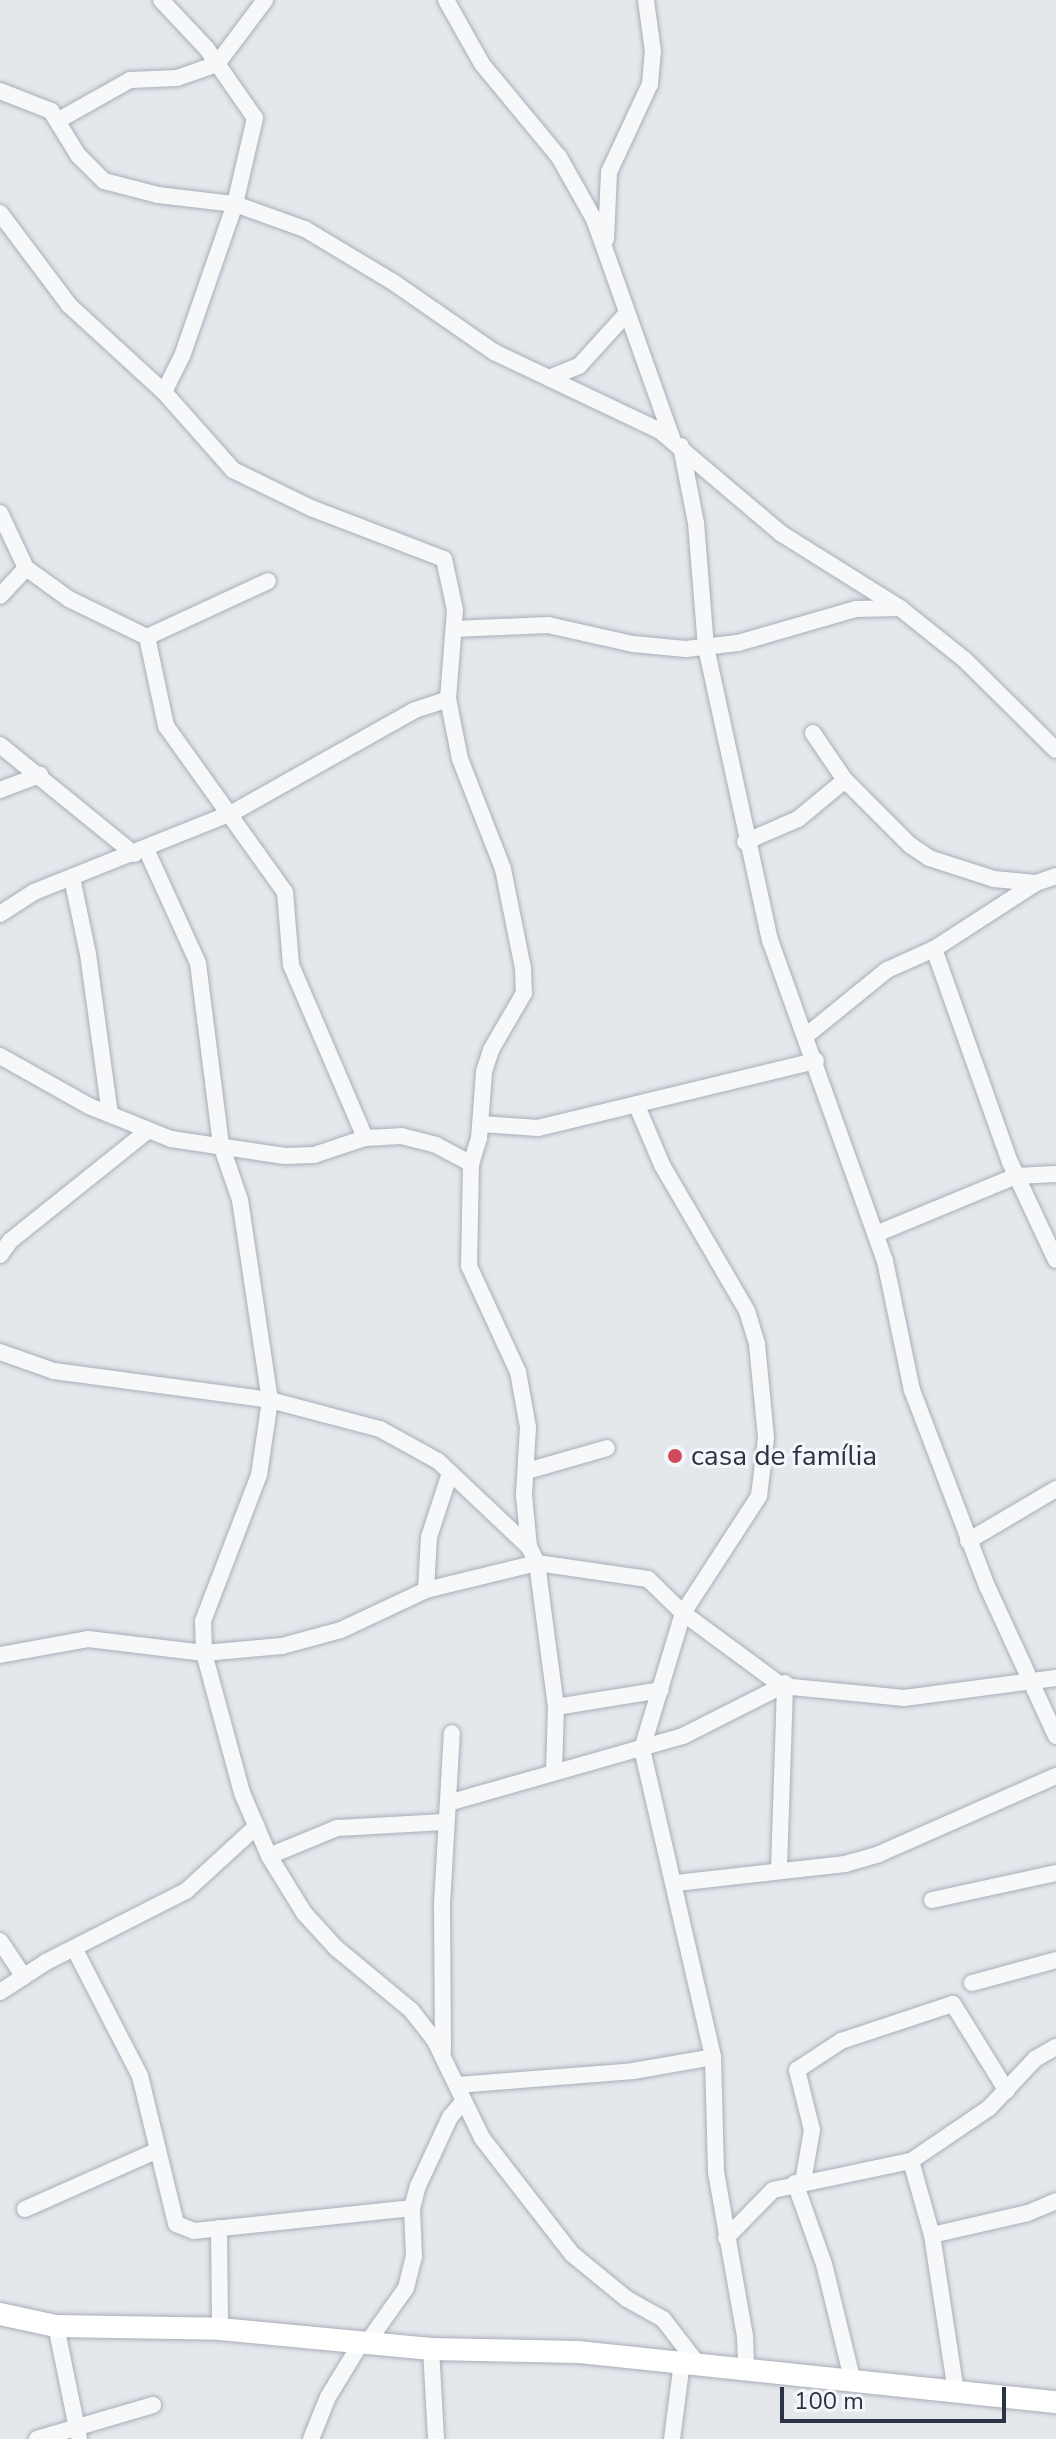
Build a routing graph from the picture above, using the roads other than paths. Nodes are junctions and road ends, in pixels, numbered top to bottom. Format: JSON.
{"nodes":[{"id":1,"x":161,"y":0,"type":"edge"},
{"id":2,"x":265,"y":0,"type":"edge"},
{"id":3,"x":446,"y":0,"type":"edge"},
{"id":4,"x":646,"y":0,"type":"edge"},
{"id":5,"x":217,"y":64,"type":"junction"},
{"id":6,"x":0,"y":91,"type":"edge"},
{"id":7,"x":57,"y":121,"type":"junction"},
{"id":8,"x":235,"y":204,"type":"junction"},
{"id":9,"x":0,"y":213,"type":"edge"},
{"id":10,"x":606,"y":248,"type":"junction"},
{"id":11,"x":627,"y":313,"type":"junction"},
{"id":12,"x":549,"y":378,"type":"junction"},
{"id":13,"x":164,"y":392,"type":"junction"},
{"id":14,"x":677,"y":444,"type":"junction"},
{"id":15,"x":0,"y":513,"type":"edge"},
{"id":16,"x":26,"y":568,"type":"junction"},
{"id":17,"x":268,"y":581,"type":"dead end"},
{"id":18,"x":0,"y":596,"type":"edge"},
{"id":19,"x":900,"y":608,"type":"junction"},
{"id":20,"x":454,"y":629,"type":"junction"},
{"id":21,"x":147,"y":637,"type":"junction"},
{"id":22,"x":706,"y":647,"type":"junction"},
{"id":23,"x":448,"y":699,"type":"junction"},
{"id":24,"x":813,"y":733,"type":"dead end"},
{"id":25,"x":0,"y":745,"type":"edge"},
{"id":26,"x":1056,"y":750,"type":"edge"},
{"id":27,"x":40,"y":775,"type":"junction"},
{"id":28,"x":845,"y":780,"type":"junction"},
{"id":29,"x":0,"y":790,"type":"edge"},
{"id":30,"x":232,"y":813,"type":"junction"},
{"id":31,"x":745,"y":842,"type":"junction"},
{"id":32,"x":140,"y":851,"type":"junction"},
{"id":33,"x":1056,"y":876,"type":"edge"},
{"id":34,"x":72,"y":878,"type":"junction"},
{"id":35,"x":994,"y":879,"type":"junction"},
{"id":36,"x":1036,"y":883,"type":"junction"},
{"id":37,"x":998,"y":911,"type":"junction"},
{"id":38,"x":0,"y":914,"type":"edge"},
{"id":39,"x":934,"y":949,"type":"junction"},
{"id":40,"x":807,"y":1035,"type":"junction"},
{"id":41,"x":0,"y":1056,"type":"edge"},
{"id":42,"x":816,"y":1061,"type":"junction"},
{"id":43,"x":637,"y":1106,"type":"junction"},
{"id":44,"x":110,"y":1115,"type":"junction"},
{"id":45,"x":481,"y":1124,"type":"junction"},
{"id":46,"x":146,"y":1132,"type":"junction"},
{"id":47,"x":365,"y":1138,"type":"junction"},
{"id":48,"x":221,"y":1145,"type":"junction"},
{"id":49,"x":471,"y":1164,"type":"junction"},
{"id":50,"x":1056,"y":1174,"type":"edge"},
{"id":51,"x":1016,"y":1176,"type":"junction"},
{"id":52,"x":876,"y":1234,"type":"junction"},
{"id":53,"x":0,"y":1255,"type":"edge"},
{"id":54,"x":1056,"y":1260,"type":"edge"},
{"id":55,"x":0,"y":1352,"type":"edge"},
{"id":56,"x":270,"y":1400,"type":"junction"},
{"id":57,"x":607,"y":1448,"type":"dead end"},
{"id":58,"x":527,"y":1471,"type":"junction"},
{"id":59,"x":450,"y":1473,"type":"junction"},
{"id":60,"x":1056,"y":1489,"type":"edge"},
{"id":61,"x":968,"y":1541,"type":"junction"},
{"id":62,"x":529,"y":1547,"type":"junction"},
{"id":63,"x":537,"y":1563,"type":"junction"},
{"id":64,"x":426,"y":1590,"type":"junction"},
{"id":65,"x":683,"y":1613,"type":"junction"},
{"id":66,"x":204,"y":1653,"type":"junction"},
{"id":67,"x":0,"y":1655,"type":"edge"},
{"id":68,"x":1056,"y":1678,"type":"edge"},
{"id":69,"x":1031,"y":1680,"type":"junction"},
{"id":70,"x":783,"y":1685,"type":"junction"},
{"id":71,"x":661,"y":1690,"type":"junction"},
{"id":72,"x":556,"y":1707,"type":"junction"},
{"id":73,"x":452,"y":1733,"type":"dead end"},
{"id":74,"x":1056,"y":1736,"type":"edge"},
{"id":75,"x":642,"y":1749,"type":"junction"},
{"id":76,"x":554,"y":1770,"type":"junction"},
{"id":77,"x":1056,"y":1776,"type":"edge"},
{"id":78,"x":448,"y":1803,"type":"junction"},
{"id":79,"x":445,"y":1822,"type":"junction"},
{"id":80,"x":257,"y":1826,"type":"junction"},
{"id":81,"x":269,"y":1856,"type":"junction"},
{"id":82,"x":779,"y":1868,"type":"junction"},
{"id":83,"x":1056,"y":1873,"type":"edge"},
{"id":84,"x":676,"y":1883,"type":"junction"},
{"id":85,"x":932,"y":1900,"type":"dead end"},
{"id":86,"x":0,"y":1941,"type":"edge"},
{"id":87,"x":74,"y":1948,"type":"junction"},
{"id":88,"x":1056,"y":1960,"type":"edge"},
{"id":89,"x":24,"y":1977,"type":"junction"},
{"id":90,"x":972,"y":1983,"type":"dead end"},
{"id":91,"x":0,"y":1992,"type":"edge"},
{"id":92,"x":1056,"y":2047,"type":"edge"},
{"id":93,"x":443,"y":2052,"type":"junction"},
{"id":94,"x":713,"y":2057,"type":"junction"},
{"id":95,"x":457,"y":2085,"type":"junction"},
{"id":96,"x":1007,"y":2091,"type":"junction"},
{"id":97,"x":463,"y":2102,"type":"junction"},
{"id":98,"x":158,"y":2150,"type":"junction"},
{"id":99,"x":911,"y":2161,"type":"junction"},
{"id":100,"x":799,"y":2183,"type":"junction"},
{"id":101,"x":1056,"y":2201,"type":"edge"},
{"id":102,"x":412,"y":2208,"type":"junction"},
{"id":103,"x":25,"y":2209,"type":"dead end"},
{"id":104,"x":219,"y":2228,"type":"junction"},
{"id":105,"x":932,"y":2235,"type":"junction"},
{"id":106,"x":726,"y":2238,"type":"junction"},
{"id":107,"x":0,"y":2314,"type":"edge"},
{"id":108,"x":56,"y":2326,"type":"junction"},
{"id":109,"x":220,"y":2329,"type":"junction"},
{"id":110,"x":364,"y":2343,"type":"junction"},
{"id":111,"x":431,"y":2349,"type":"junction"},
{"id":112,"x":690,"y":2362,"type":"junction"},
{"id":113,"x":746,"y":2368,"type":"junction"},
{"id":114,"x":853,"y":2382,"type":"junction"},
{"id":115,"x":956,"y":2392,"type":"junction"},
{"id":116,"x":1056,"y":2402,"type":"edge"},
{"id":117,"x":153,"y":2405,"type":"dead end"},
{"id":118,"x":78,"y":2434,"type":"edge"},
{"id":119,"x":37,"y":2439,"type":"edge"},
{"id":120,"x":311,"y":2439,"type":"edge"},
{"id":121,"x":436,"y":2439,"type":"edge"},
{"id":122,"x":672,"y":2439,"type":"edge"}],
"edges":[{"from":1,"to":5,"type":"street"},
{"from":2,"to":5,"type":"street"},
{"from":3,"to":10,"type":"street"},
{"from":4,"to":10,"type":"street"},
{"from":5,"to":7,"type":"street"},
{"from":5,"to":8,"type":"street"},
{"from":6,"to":7,"type":"street"},
{"from":7,"to":8,"type":"street"},
{"from":8,"to":12,"type":"street"},
{"from":8,"to":13,"type":"street"},
{"from":9,"to":13,"type":"street"},
{"from":10,"to":11,"type":"street"},
{"from":11,"to":12,"type":"street"},
{"from":11,"to":14,"type":"street"},
{"from":12,"to":14,"type":"street"},
{"from":13,"to":20,"type":"street"},
{"from":14,"to":19,"type":"street"},
{"from":14,"to":22,"type":"street"},
{"from":15,"to":16,"type":"street"},
{"from":16,"to":18,"type":"street"},
{"from":16,"to":21,"type":"street"},
{"from":17,"to":21,"type":"street"},
{"from":19,"to":22,"type":"street"},
{"from":19,"to":26,"type":"street"},
{"from":20,"to":22,"type":"street"},
{"from":20,"to":23,"type":"street"},
{"from":21,"to":30,"type":"street"},
{"from":22,"to":31,"type":"street"},
{"from":23,"to":30,"type":"street"},
{"from":23,"to":45,"type":"street"},
{"from":24,"to":28,"type":"street"},
{"from":25,"to":27,"type":"street"},
{"from":27,"to":29,"type":"street"},
{"from":27,"to":32,"type":"street"},
{"from":28,"to":31,"type":"street"},
{"from":28,"to":35,"type":"street"},
{"from":30,"to":32,"type":"street"},
{"from":30,"to":47,"type":"street"},
{"from":31,"to":40,"type":"street"},
{"from":32,"to":34,"type":"street"},
{"from":32,"to":48,"type":"street"},
{"from":33,"to":36,"type":"street"},
{"from":34,"to":38,"type":"street"},
{"from":34,"to":44,"type":"street"},
{"from":35,"to":36,"type":"street"},
{"from":35,"to":37,"type":"street"},
{"from":36,"to":37,"type":"street"},
{"from":37,"to":39,"type":"street"},
{"from":39,"to":40,"type":"street"},
{"from":39,"to":51,"type":"street"},
{"from":40,"to":42,"type":"street"},
{"from":41,"to":44,"type":"street"},
{"from":42,"to":43,"type":"street"},
{"from":42,"to":52,"type":"street"},
{"from":43,"to":45,"type":"street"},
{"from":43,"to":65,"type":"street"},
{"from":44,"to":46,"type":"street"},
{"from":45,"to":49,"type":"street"},
{"from":46,"to":48,"type":"street"},
{"from":46,"to":53,"type":"street"},
{"from":47,"to":48,"type":"street"},
{"from":47,"to":49,"type":"street"},
{"from":48,"to":56,"type":"street"},
{"from":49,"to":58,"type":"street"},
{"from":50,"to":51,"type":"street"},
{"from":51,"to":52,"type":"street"},
{"from":51,"to":54,"type":"street"},
{"from":52,"to":61,"type":"street"},
{"from":55,"to":56,"type":"street"},
{"from":56,"to":59,"type":"street"},
{"from":56,"to":66,"type":"street"},
{"from":57,"to":58,"type":"street"},
{"from":58,"to":62,"type":"street"},
{"from":59,"to":62,"type":"street"},
{"from":59,"to":64,"type":"street"},
{"from":60,"to":61,"type":"street"},
{"from":61,"to":69,"type":"street"},
{"from":62,"to":63,"type":"street"},
{"from":63,"to":64,"type":"street"},
{"from":63,"to":65,"type":"street"},
{"from":63,"to":72,"type":"street"},
{"from":64,"to":66,"type":"street"},
{"from":65,"to":70,"type":"street"},
{"from":65,"to":71,"type":"street"},
{"from":66,"to":67,"type":"street"},
{"from":66,"to":80,"type":"street"},
{"from":68,"to":69,"type":"street"},
{"from":69,"to":70,"type":"street"},
{"from":69,"to":74,"type":"street"},
{"from":70,"to":75,"type":"street"},
{"from":70,"to":82,"type":"street"},
{"from":71,"to":72,"type":"street"},
{"from":71,"to":75,"type":"street"},
{"from":72,"to":76,"type":"street"},
{"from":73,"to":78,"type":"street"},
{"from":75,"to":76,"type":"street"},
{"from":75,"to":84,"type":"street"},
{"from":76,"to":78,"type":"street"},
{"from":77,"to":82,"type":"street"},
{"from":78,"to":79,"type":"street"},
{"from":79,"to":81,"type":"street"},
{"from":79,"to":93,"type":"street"},
{"from":80,"to":81,"type":"street"},
{"from":80,"to":87,"type":"street"},
{"from":81,"to":93,"type":"street"},
{"from":82,"to":84,"type":"street"},
{"from":83,"to":85,"type":"street"},
{"from":84,"to":94,"type":"street"},
{"from":86,"to":89,"type":"street"},
{"from":87,"to":89,"type":"street"},
{"from":87,"to":98,"type":"street"},
{"from":88,"to":90,"type":"street"},
{"from":89,"to":91,"type":"street"},
{"from":92,"to":96,"type":"street"},
{"from":93,"to":95,"type":"street"},
{"from":94,"to":95,"type":"street"},
{"from":94,"to":106,"type":"street"},
{"from":95,"to":97,"type":"street"},
{"from":96,"to":99,"type":"street"},
{"from":96,"to":100,"type":"street"},
{"from":97,"to":102,"type":"street"},
{"from":97,"to":112,"type":"street"},
{"from":98,"to":103,"type":"street"},
{"from":98,"to":104,"type":"street"},
{"from":99,"to":100,"type":"street"},
{"from":99,"to":105,"type":"street"},
{"from":100,"to":106,"type":"street"},
{"from":100,"to":114,"type":"street"},
{"from":101,"to":105,"type":"street"},
{"from":102,"to":104,"type":"street"},
{"from":102,"to":110,"type":"street"},
{"from":104,"to":109,"type":"street"},
{"from":105,"to":115,"type":"street"},
{"from":106,"to":113,"type":"street"},
{"from":107,"to":108,"type":"street"},
{"from":108,"to":109,"type":"street"},
{"from":108,"to":118,"type":"street"},
{"from":109,"to":110,"type":"street"},
{"from":110,"to":111,"type":"street"},
{"from":110,"to":120,"type":"street"},
{"from":111,"to":112,"type":"street"},
{"from":111,"to":121,"type":"street"},
{"from":112,"to":113,"type":"street"},
{"from":112,"to":122,"type":"street"},
{"from":113,"to":114,"type":"street"},
{"from":114,"to":115,"type":"street"},
{"from":115,"to":116,"type":"street"},
{"from":117,"to":118,"type":"street"},
{"from":118,"to":119,"type":"street"}]}
